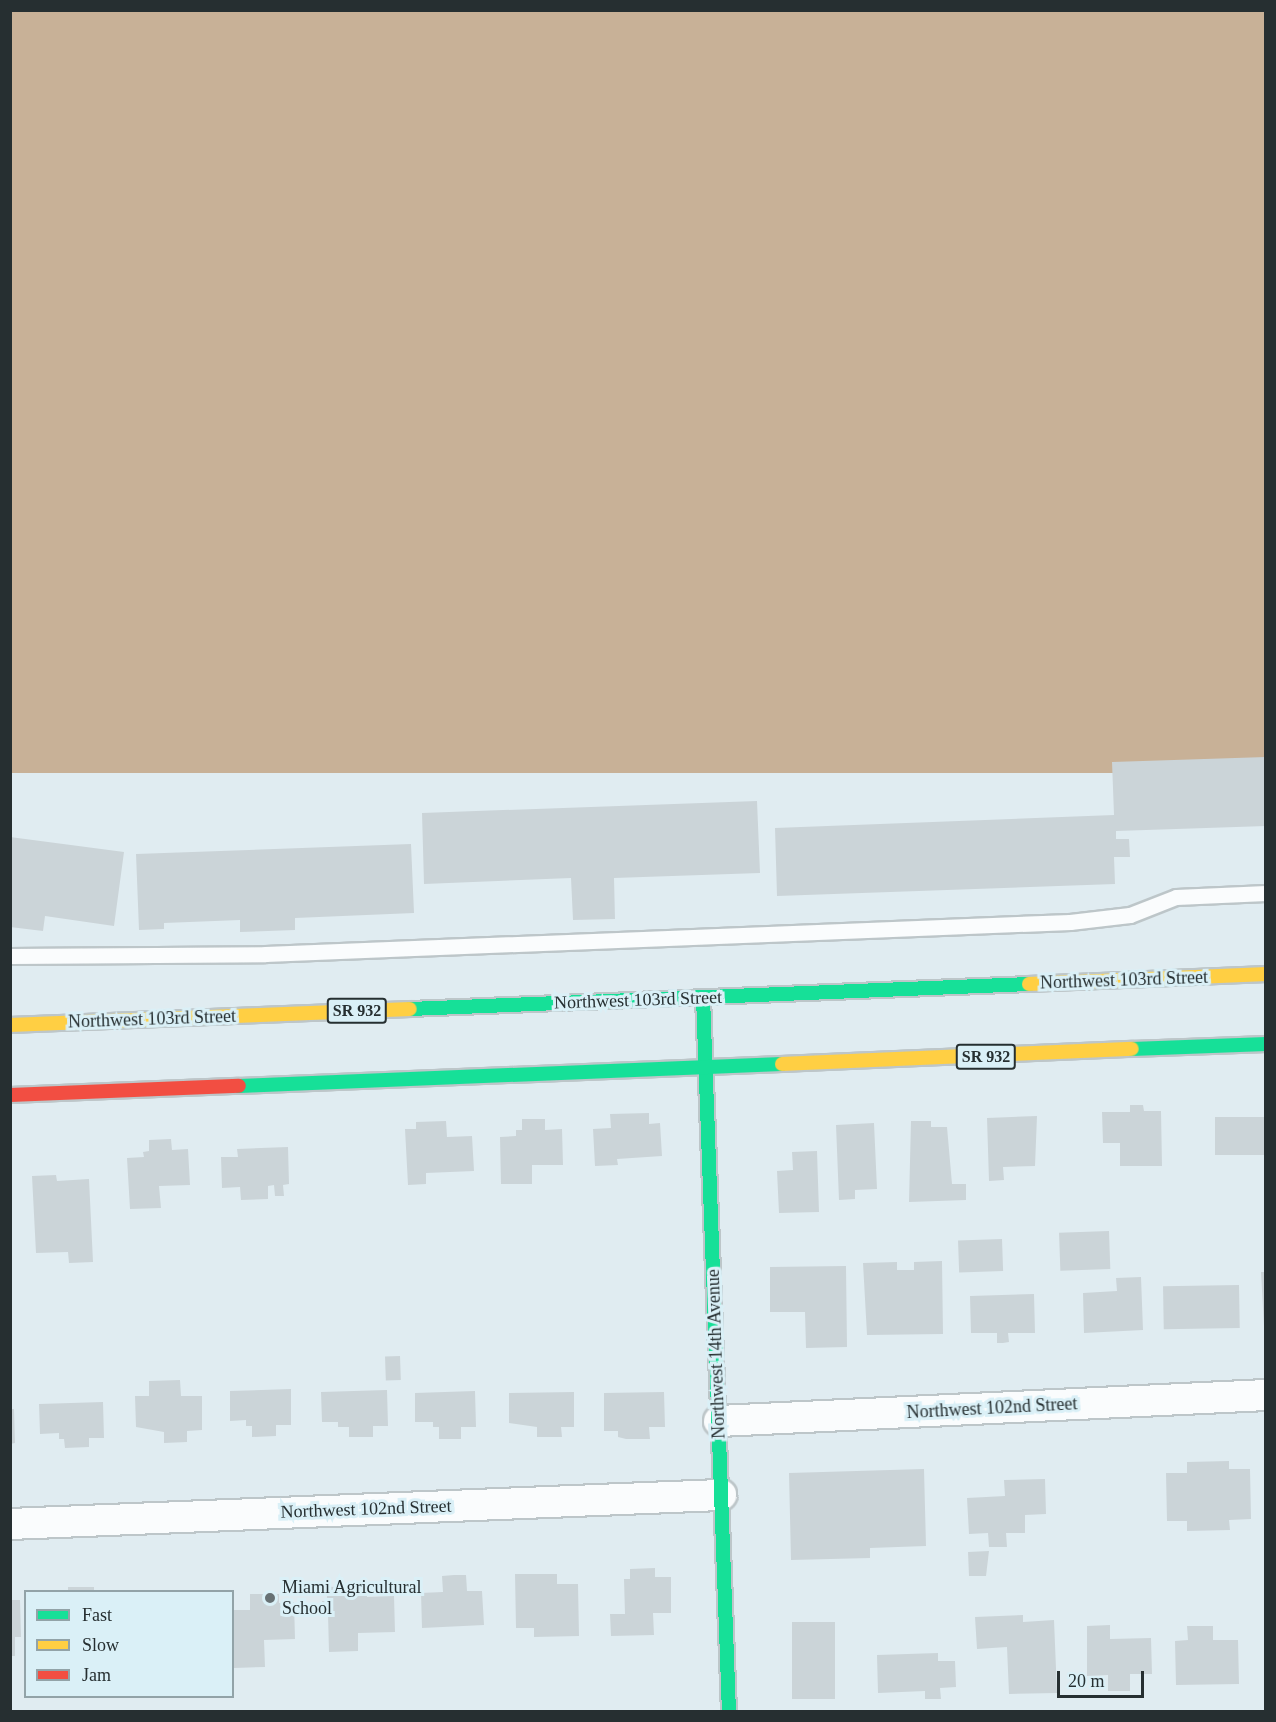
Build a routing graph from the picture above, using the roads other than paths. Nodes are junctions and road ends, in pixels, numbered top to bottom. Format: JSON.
{"nodes":[{"id":1,"x":1266,"y":893,"type":"edge"},
{"id":2,"x":10,"y":956,"type":"edge"},
{"id":3,"x":1266,"y":974,"type":"edge"},
{"id":4,"x":704,"y":997,"type":"junction"},
{"id":5,"x":10,"y":1025,"type":"edge"},
{"id":6,"x":1266,"y":1044,"type":"edge"},
{"id":7,"x":706,"y":1069,"type":"junction"},
{"id":8,"x":10,"y":1095,"type":"edge"},
{"id":9,"x":1266,"y":1395,"type":"edge"},
{"id":10,"x":719,"y":1421,"type":"junction"},
{"id":11,"x":722,"y":1495,"type":"junction"},
{"id":12,"x":10,"y":1524,"type":"edge"},
{"id":13,"x":729,"y":1712,"type":"edge"}],
"edges":[{"from":1,"to":2,"type":"lane"},
{"from":3,"to":4,"type":"main road","name":"Northwest 103rd Street","number":"SR 932"},
{"from":4,"to":5,"type":"main road","name":"Northwest 103rd Street","number":"SR 932"},
{"from":4,"to":7,"type":"main road","name":"Northwest 14th Avenue"},
{"from":6,"to":7,"type":"main road","number":"SR 932"},
{"from":7,"to":8,"type":"main road","number":"SR 932"},
{"from":7,"to":10,"type":"main road","name":"Northwest 14th Avenue"},
{"from":9,"to":10,"type":"street","name":"Northwest 102nd Street"},
{"from":10,"to":11,"type":"main road","name":"Northwest 14th Avenue"},
{"from":11,"to":12,"type":"street","name":"Northwest 102nd Street"},
{"from":11,"to":13,"type":"main road","name":"Northwest 14th Avenue"}]}
